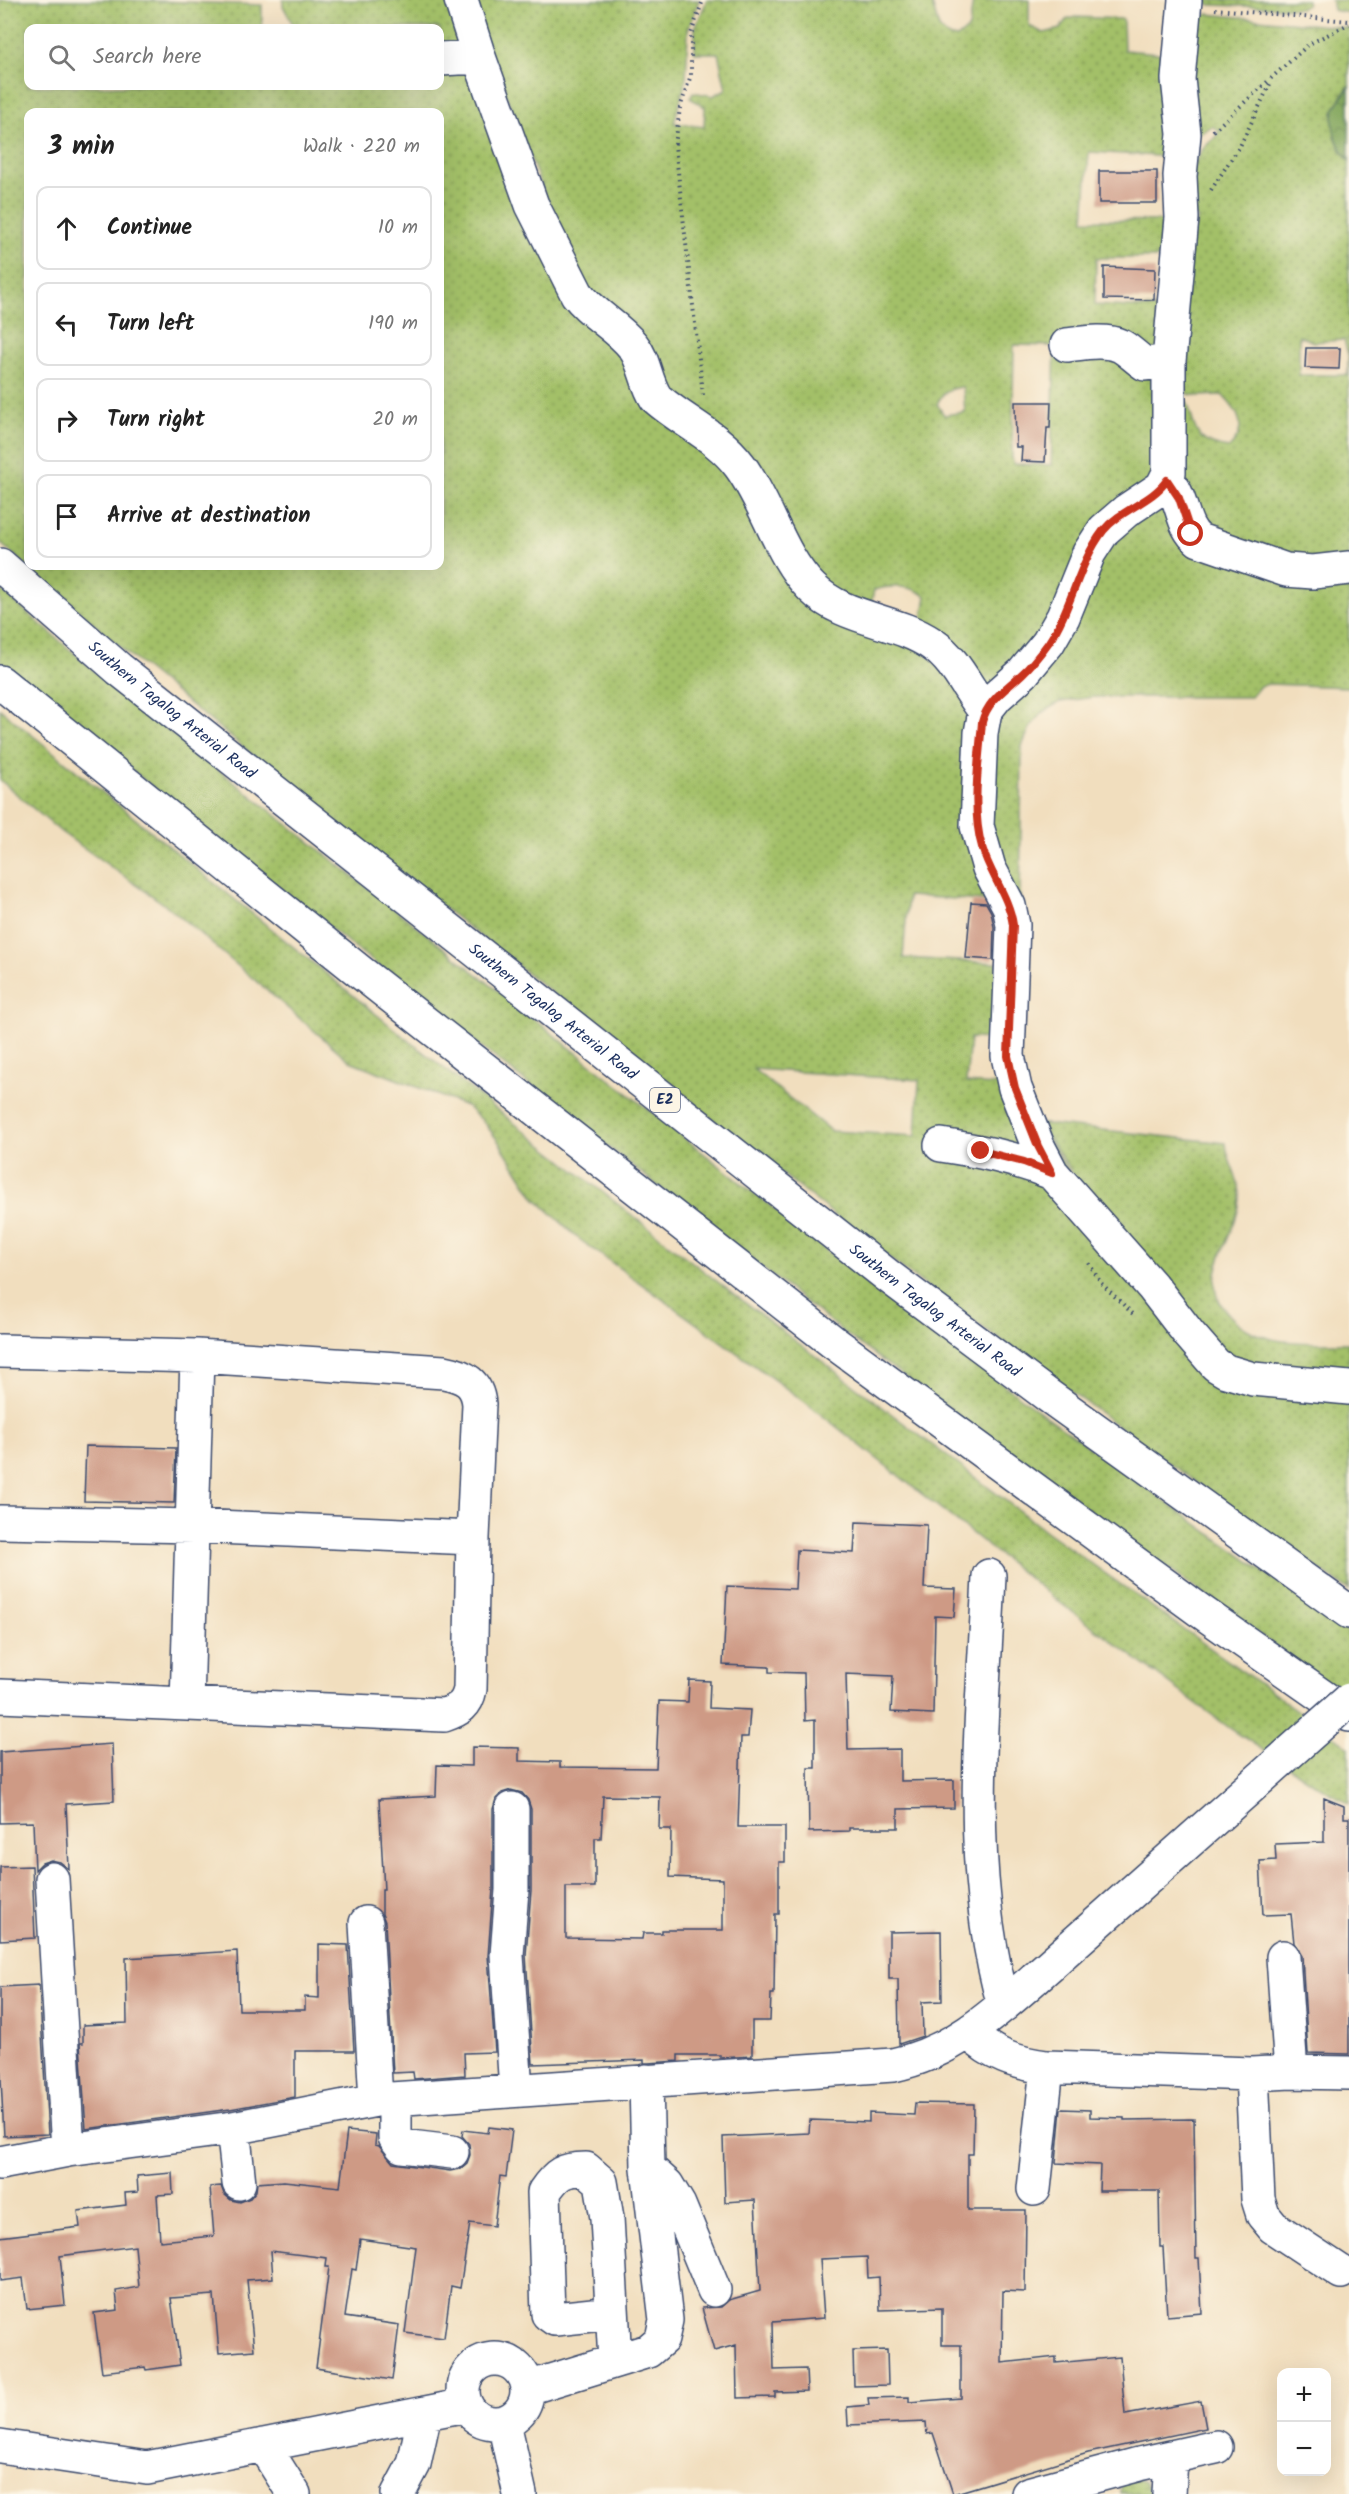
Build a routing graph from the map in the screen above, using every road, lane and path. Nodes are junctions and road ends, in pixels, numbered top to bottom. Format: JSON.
{"nodes":[{"id":1,"x":461,"y":0,"type":"edge"},
{"id":2,"x":703,"y":0,"type":"edge"},
{"id":3,"x":1184,"y":4,"type":"edge"},
{"id":4,"x":1349,"y":23,"type":"edge"},
{"id":5,"x":479,"y":57,"type":"junction"},
{"id":6,"x":444,"y":59,"type":"edge"},
{"id":7,"x":1272,"y":79,"type":"junction"},
{"id":8,"x":1184,"y":147,"type":"junction"},
{"id":9,"x":1182,"y":218,"type":"junction"},
{"id":10,"x":1067,"y":345,"type":"dead end"},
{"id":11,"x":1169,"y":361,"type":"junction"},
{"id":12,"x":716,"y":441,"type":"junction"},
{"id":13,"x":1167,"y":480,"type":"junction"},
{"id":14,"x":0,"y":565,"type":"edge"},
{"id":15,"x":1349,"y":568,"type":"edge"},
{"id":16,"x":0,"y":682,"type":"edge"},
{"id":17,"x":985,"y":711,"type":"junction"},
{"id":18,"x":941,"y":1145,"type":"dead end"},
{"id":19,"x":1052,"y":1173,"type":"junction"},
{"id":20,"x":0,"y":1351,"type":"edge"},
{"id":21,"x":197,"y":1356,"type":"junction"},
{"id":22,"x":1349,"y":1388,"type":"edge"},
{"id":23,"x":0,"y":1522,"type":"edge"},
{"id":24,"x":193,"y":1526,"type":"junction"},
{"id":25,"x":473,"y":1538,"type":"junction"},
{"id":26,"x":988,"y":1576,"type":"dead end"},
{"id":27,"x":1349,"y":1612,"type":"edge"},
{"id":28,"x":0,"y":1696,"type":"edge"},
{"id":29,"x":1349,"y":1700,"type":"edge"},
{"id":30,"x":187,"y":1704,"type":"junction"},
{"id":31,"x":1349,"y":1715,"type":"edge"},
{"id":32,"x":512,"y":1809,"type":"dead end"},
{"id":33,"x":52,"y":1879,"type":"dead end"},
{"id":34,"x":366,"y":1923,"type":"dead end"},
{"id":35,"x":1283,"y":1957,"type":"dead end"},
{"id":36,"x":1004,"y":2005,"type":"junction"},
{"id":37,"x":969,"y":2033,"type":"junction"},
{"id":38,"x":1047,"y":2067,"type":"junction"},
{"id":39,"x":1290,"y":2072,"type":"junction"},
{"id":40,"x":1349,"y":2073,"type":"edge"},
{"id":41,"x":1252,"y":2074,"type":"junction"},
{"id":42,"x":646,"y":2081,"type":"junction"},
{"id":43,"x":516,"y":2090,"type":"junction"},
{"id":44,"x":386,"y":2099,"type":"junction"},
{"id":45,"x":233,"y":2128,"type":"junction"},
{"id":46,"x":69,"y":2150,"type":"junction"},
{"id":47,"x":453,"y":2152,"type":"dead end"},
{"id":48,"x":1,"y":2155,"type":"edge"},
{"id":49,"x":648,"y":2168,"type":"junction"},
{"id":50,"x":239,"y":2183,"type":"dead end"},
{"id":51,"x":1034,"y":2189,"type":"dead end"},
{"id":52,"x":653,"y":2216,"type":"junction"},
{"id":53,"x":607,"y":2218,"type":"junction"},
{"id":54,"x":1341,"y":2272,"type":"dead end"},
{"id":55,"x":714,"y":2290,"type":"dead end"},
{"id":56,"x":612,"y":2313,"type":"junction"},
{"id":57,"x":615,"y":2361,"type":"junction"},
{"id":58,"x":528,"y":2388,"type":"junction"},
{"id":59,"x":466,"y":2405,"type":"junction"},
{"id":60,"x":425,"y":2413,"type":"junction"},
{"id":61,"x":504,"y":2422,"type":"junction"},
{"id":62,"x":263,"y":2445,"type":"junction"},
{"id":63,"x":0,"y":2446,"type":"edge"},
{"id":64,"x":1216,"y":2447,"type":"dead end"},
{"id":65,"x":1171,"y":2458,"type":"junction"},
{"id":66,"x":147,"y":2481,"type":"edge"},
{"id":67,"x":1035,"y":2493,"type":"edge"},
{"id":68,"x":294,"y":2494,"type":"edge"},
{"id":69,"x":398,"y":2494,"type":"edge"},
{"id":70,"x":520,"y":2494,"type":"edge"},
{"id":71,"x":1169,"y":2494,"type":"edge"}],
"edges":[{"from":1,"to":5,"type":"main road"},
{"from":2,"to":12,"type":"path"},
{"from":3,"to":4,"type":"path"},
{"from":3,"to":8,"type":"main road"},
{"from":4,"to":7,"type":"path"},
{"from":5,"to":6,"type":"main road"},
{"from":5,"to":12,"type":"main road"},
{"from":7,"to":8,"type":"path"},
{"from":7,"to":9,"type":"path"},
{"from":8,"to":9,"type":"main road"},
{"from":9,"to":11,"type":"main road"},
{"from":10,"to":11,"type":"main road"},
{"from":11,"to":13,"type":"main road"},
{"from":12,"to":17,"type":"main road"},
{"from":13,"to":15,"type":"main road"},
{"from":13,"to":17,"type":"main road"},
{"from":14,"to":27,"type":"main road","name":"Southern Tagalog Arterial Road","number":"E2"},
{"from":16,"to":31,"type":"main road"},
{"from":17,"to":19,"type":"main road"},
{"from":18,"to":19,"type":"main road"},
{"from":19,"to":22,"type":"main road"},
{"from":20,"to":21,"type":"main road"},
{"from":21,"to":24,"type":"main road"},
{"from":21,"to":25,"type":"main road"},
{"from":23,"to":24,"type":"main road"},
{"from":24,"to":25,"type":"main road"},
{"from":24,"to":30,"type":"main road"},
{"from":25,"to":30,"type":"main road"},
{"from":26,"to":36,"type":"main road"},
{"from":28,"to":30,"type":"main road"},
{"from":29,"to":36,"type":"main road","bridge":true},
{"from":32,"to":43,"type":"main road"},
{"from":33,"to":46,"type":"main road"},
{"from":34,"to":44,"type":"main road"},
{"from":35,"to":39,"type":"main road"},
{"from":36,"to":37,"type":"main road"},
{"from":37,"to":38,"type":"main road"},
{"from":37,"to":42,"type":"main road"},
{"from":38,"to":41,"type":"main road"},
{"from":38,"to":51,"type":"main road"},
{"from":39,"to":40,"type":"main road"},
{"from":39,"to":41,"type":"main road"},
{"from":41,"to":54,"type":"main road"},
{"from":42,"to":43,"type":"main road"},
{"from":42,"to":49,"type":"main road"},
{"from":43,"to":44,"type":"main road"},
{"from":44,"to":45,"type":"main road"},
{"from":44,"to":47,"type":"main road"},
{"from":45,"to":46,"type":"main road"},
{"from":45,"to":50,"type":"main road"},
{"from":46,"to":48,"type":"main road"},
{"from":49,"to":52,"type":"main road"},
{"from":49,"to":55,"type":"main road"},
{"from":52,"to":53,"type":"main road"},
{"from":52,"to":57,"type":"main road"},
{"from":53,"to":56,"type":"main road"},
{"from":53,"to":56,"type":"main road"},
{"from":56,"to":57,"type":"main road"},
{"from":57,"to":58,"type":"main road"},
{"from":58,"to":59,"type":"main road"},
{"from":58,"to":61,"type":"main road"},
{"from":59,"to":60,"type":"main road"},
{"from":59,"to":61,"type":"main road"},
{"from":60,"to":62,"type":"main road"},
{"from":60,"to":69,"type":"main road"},
{"from":61,"to":70,"type":"main road"},
{"from":62,"to":66,"type":"main road"},
{"from":62,"to":68,"type":"main road"},
{"from":63,"to":66,"type":"main road"},
{"from":64,"to":65,"type":"main road"},
{"from":65,"to":67,"type":"main road"},
{"from":65,"to":71,"type":"main road"}]}
